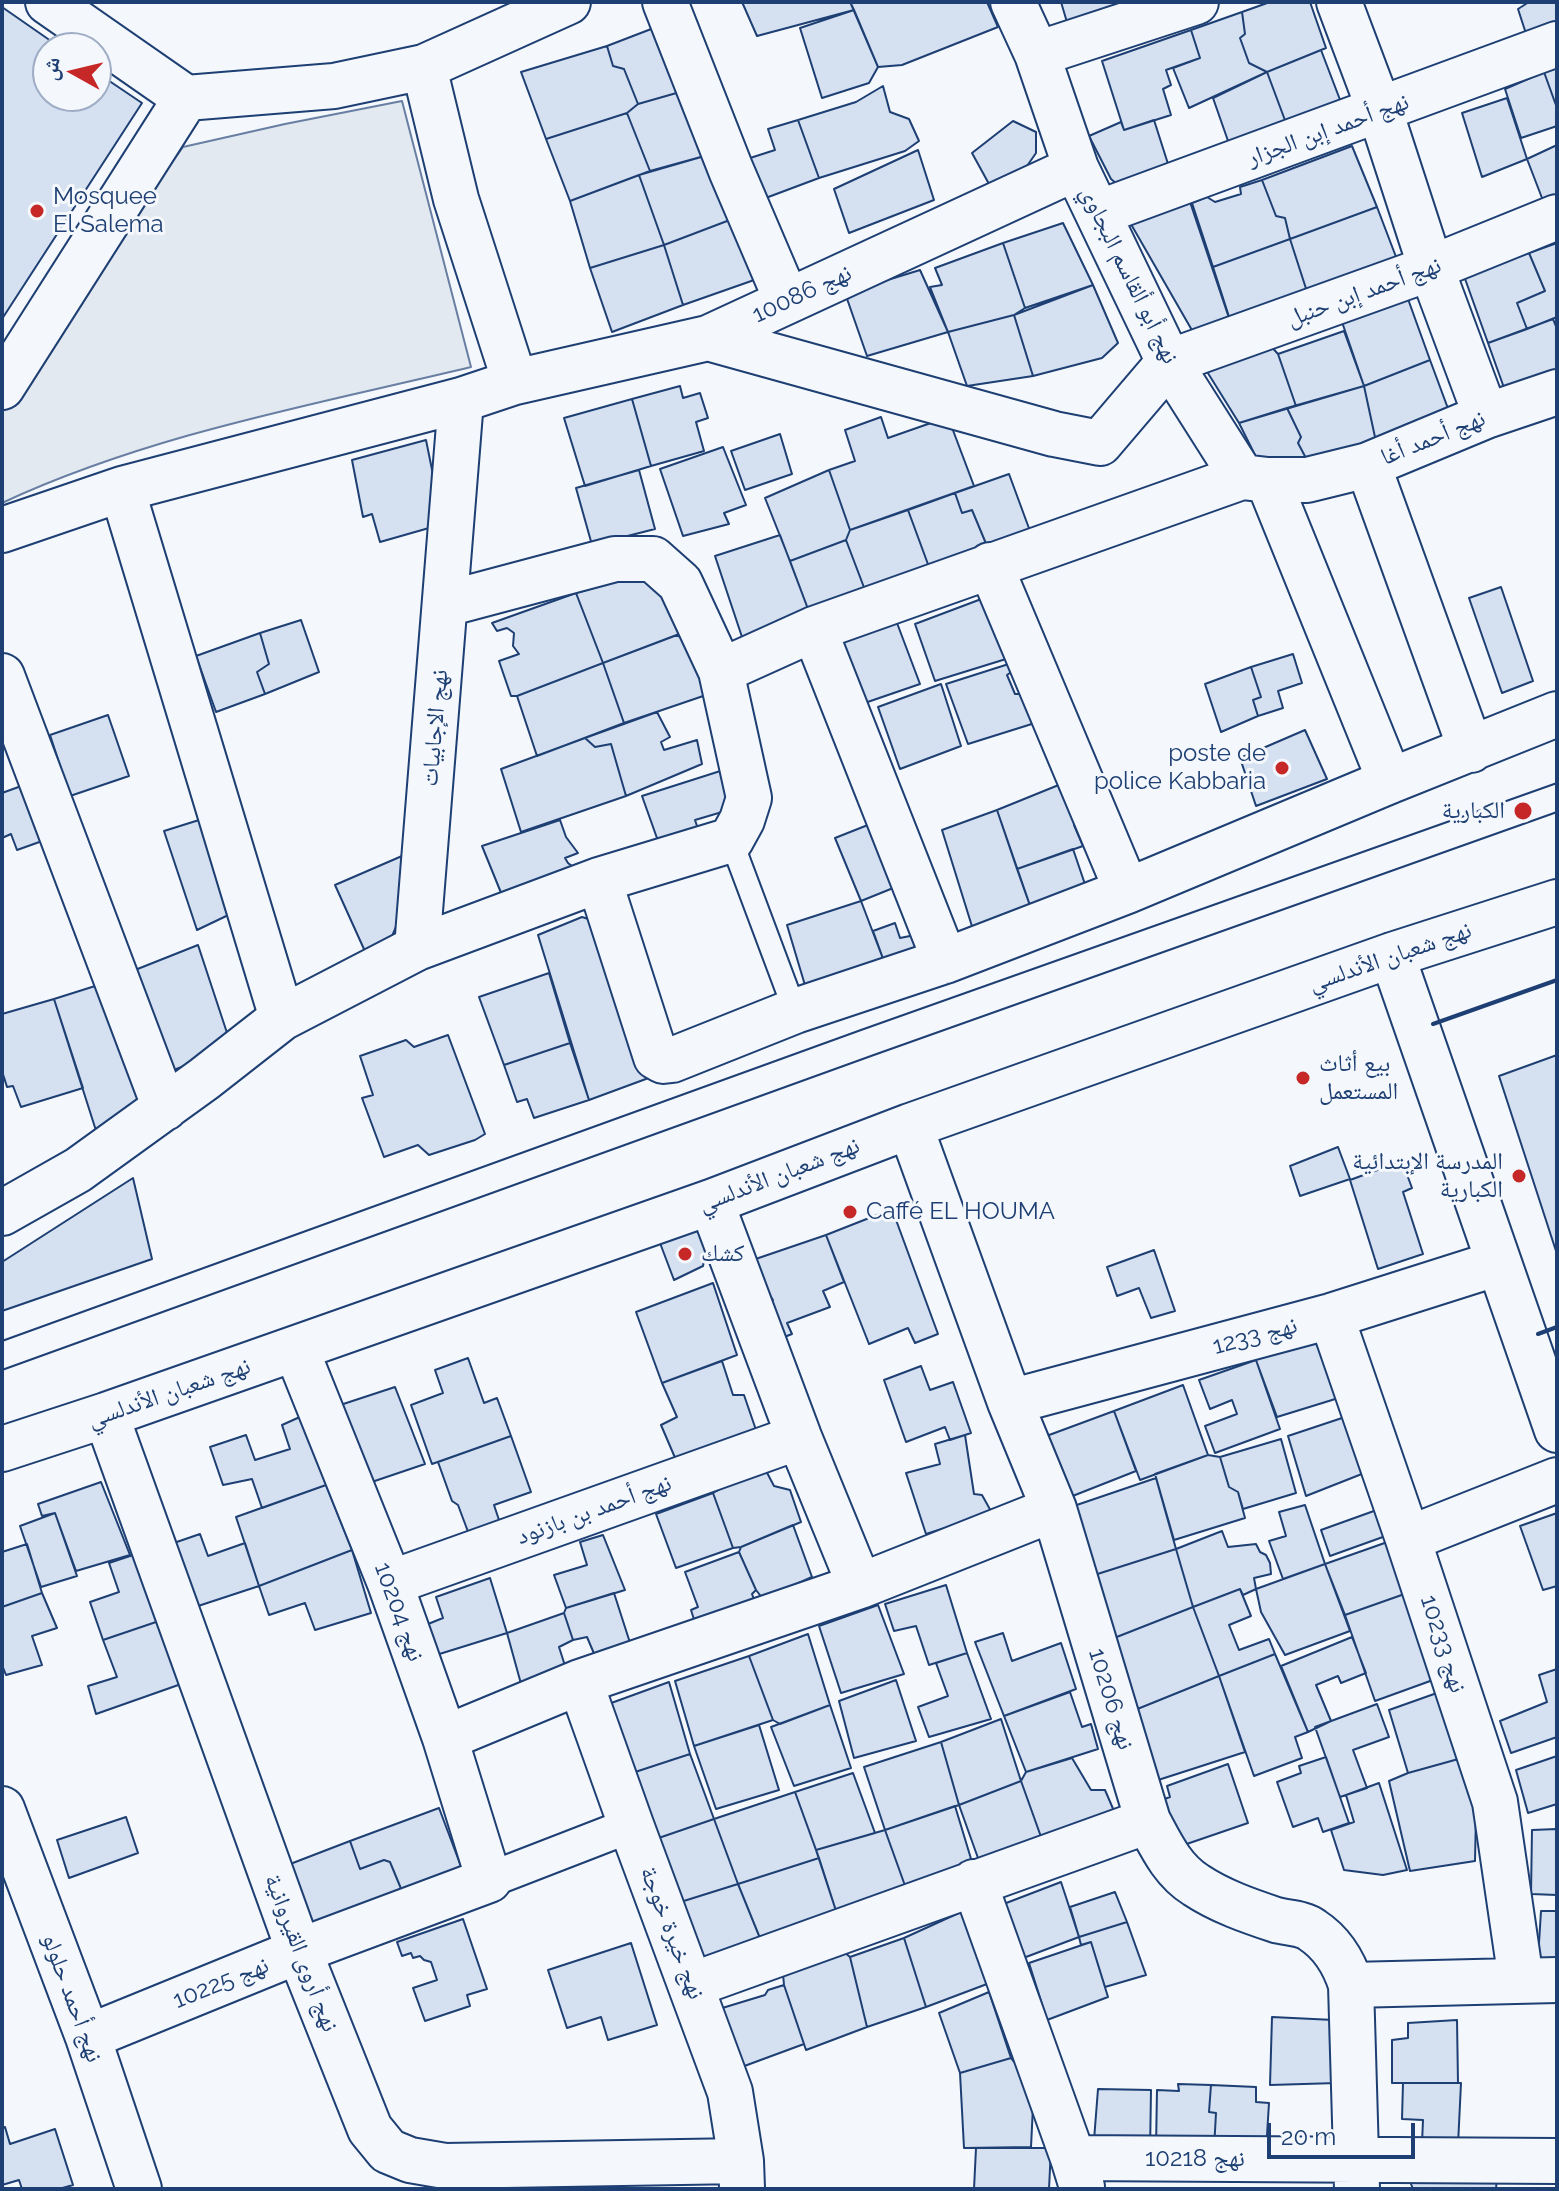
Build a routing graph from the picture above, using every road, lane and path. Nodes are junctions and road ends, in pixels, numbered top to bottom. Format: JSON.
{"nodes":[{"id":1,"x":48,"y":2,"type":"edge"},
{"id":2,"x":568,"y":2,"type":"edge"},
{"id":3,"x":665,"y":2,"type":"edge"},
{"id":4,"x":1013,"y":2,"type":"edge"},
{"id":5,"x":1196,"y":2,"type":"edge"},
{"id":6,"x":1339,"y":2,"type":"edge"},
{"id":7,"x":1557,"y":44,"type":"edge"},
{"id":8,"x":1037,"y":54,"type":"junction"},
{"id":9,"x":424,"y":67,"type":"junction"},
{"id":10,"x":186,"y":98,"type":"junction"},
{"id":11,"x":1380,"y":111,"type":"junction"},
{"id":12,"x":1076,"y":168,"type":"junction"},
{"id":13,"x":1098,"y":213,"type":"junction"},
{"id":14,"x":1557,"y":217,"type":"edge"},
{"id":15,"x":1431,"y":268,"type":"junction"},
{"id":16,"x":787,"y":301,"type":"junction"},
{"id":17,"x":708,"y":338,"type":"junction"},
{"id":18,"x":1169,"y":362,"type":"junction"},
{"id":19,"x":515,"y":382,"type":"junction"},
{"id":20,"x":2,"y":387,"type":"edge"},
{"id":21,"x":1557,"y":392,"type":"edge"},
{"id":22,"x":461,"y":400,"type":"junction"},
{"id":23,"x":1486,"y":416,"type":"junction"},
{"id":24,"x":1368,"y":465,"type":"junction"},
{"id":25,"x":1272,"y":479,"type":"junction"},
{"id":26,"x":122,"y":489,"type":"junction"},
{"id":27,"x":2,"y":530,"type":"edge"},
{"id":28,"x":990,"y":565,"type":"junction"},
{"id":29,"x":446,"y":604,"type":"junction"},
{"id":30,"x":814,"y":629,"type":"junction"},
{"id":31,"x":721,"y":671,"type":"junction"},
{"id":32,"x":2,"y":676,"type":"edge"},
{"id":33,"x":1557,"y":714,"type":"edge"},
{"id":34,"x":1471,"y":750,"type":"junction"},
{"id":35,"x":1390,"y":781,"type":"junction"},
{"id":36,"x":731,"y":840,"type":"junction"},
{"id":37,"x":599,"y":880,"type":"junction"},
{"id":38,"x":1127,"y":891,"type":"junction"},
{"id":39,"x":1557,"y":902,"type":"edge"},
{"id":40,"x":417,"y":948,"type":"junction"},
{"id":41,"x":1392,"y":955,"type":"junction"},
{"id":42,"x":945,"y":961,"type":"junction"},
{"id":43,"x":795,"y":1011,"type":"junction"},
{"id":44,"x":282,"y":1018,"type":"junction"},
{"id":45,"x":165,"y":1108,"type":"junction"},
{"id":46,"x":910,"y":1126,"type":"junction"},
{"id":47,"x":711,"y":1202,"type":"junction"},
{"id":48,"x":2,"y":1213,"type":"edge"},
{"id":49,"x":1498,"y":1263,"type":"junction"},
{"id":50,"x":1331,"y":1316,"type":"junction"},
{"id":51,"x":296,"y":1349,"type":"junction"},
{"id":52,"x":1010,"y":1402,"type":"junction"},
{"id":53,"x":106,"y":1415,"type":"junction"},
{"id":54,"x":1557,"y":1430,"type":"edge"},
{"id":55,"x":799,"y":1437,"type":"junction"},
{"id":56,"x":2,"y":1449,"type":"edge"},
{"id":57,"x":1557,"y":1480,"type":"edge"},
{"id":58,"x":1054,"y":1509,"type":"junction"},
{"id":59,"x":1408,"y":1539,"type":"junction"},
{"id":60,"x":390,"y":1583,"type":"junction"},
{"id":61,"x":860,"y":1586,"type":"junction"},
{"id":62,"x":580,"y":1682,"type":"junction"},
{"id":63,"x":445,"y":1738,"type":"junction"},
{"id":64,"x":2,"y":1809,"type":"edge"},
{"id":65,"x":1148,"y":1821,"type":"junction"},
{"id":66,"x":631,"y":1825,"type":"junction"},
{"id":67,"x":489,"y":1880,"type":"junction"},
{"id":68,"x":974,"y":1882,"type":"junction"},
{"id":69,"x":299,"y":1951,"type":"junction"},
{"id":70,"x":1539,"y":1980,"type":"edge"},
{"id":71,"x":692,"y":1985,"type":"junction"},
{"id":72,"x":1351,"y":1985,"type":"junction"},
{"id":73,"x":88,"y":2037,"type":"junction"},
{"id":74,"x":1557,"y":2161,"type":"edge"},
{"id":75,"x":1078,"y":2174,"type":"edge"},
{"id":76,"x":742,"y":2175,"type":"edge"},
{"id":77,"x":1357,"y":2175,"type":"edge"},
{"id":78,"x":139,"y":2189,"type":"edge"}],
"edges":[{"from":1,"to":10,"type":"street"},
{"from":2,"to":9,"type":"street"},
{"from":3,"to":16,"type":"street"},
{"from":4,"to":8,"type":"street","name":"نهج أبو ألقاسم البجاوي"},
{"from":5,"to":8,"type":"street"},
{"from":6,"to":11,"type":"street"},
{"from":7,"to":11,"type":"street","name":"نهج أحمد إبن الجزار"},
{"from":8,"to":12,"type":"street","name":"نهج أبو ألقاسم البجاوي"},
{"from":9,"to":10,"type":"street"},
{"from":9,"to":19,"type":"street"},
{"from":10,"to":20,"type":"street"},
{"from":11,"to":13,"type":"street","name":"نهج أحمد إبن الجزار"},
{"from":11,"to":15,"type":"street"},
{"from":12,"to":13,"type":"street","name":"نهج أبو ألقاسم البجاوي"},
{"from":12,"to":16,"type":"street","name":"نهج 10086"},
{"from":13,"to":18,"type":"street","name":"نهج أبو ألقاسم البجاوي"},
{"from":14,"to":15,"type":"street","name":"نهج أحمد إبن حنبل"},
{"from":15,"to":18,"type":"street","name":"نهج أحمد إبن حنبل"},
{"from":15,"to":23,"type":"street"},
{"from":16,"to":17,"type":"street","name":"نهج 10086"},
{"from":17,"to":18,"type":"street"},
{"from":17,"to":19,"type":"street","name":"نهج 10086"},
{"from":18,"to":25,"type":"street","name":"نهج أبو ألقاسم البجاوي"},
{"from":19,"to":22,"type":"street"},
{"from":21,"to":23,"type":"street","name":"نهج أحمد أغا"},
{"from":22,"to":26,"type":"street"},
{"from":22,"to":29,"type":"street","name":"نهج الإجابيات"},
{"from":23,"to":24,"type":"street","name":"نهج أحمد أغا"},
{"from":24,"to":25,"type":"street","name":"نهج أحمد أغا"},
{"from":24,"to":34,"type":"street"},
{"from":25,"to":28,"type":"street","name":"نهج أحمد أغا"},
{"from":25,"to":35,"type":"street","name":"نهج أبو ألقاسم البجاوي"},
{"from":26,"to":27,"type":"street"},
{"from":26,"to":44,"type":"street"},
{"from":28,"to":30,"type":"street","name":"نهج أحمد أغا"},
{"from":28,"to":38,"type":"street"},
{"from":29,"to":31,"type":"street"},
{"from":29,"to":40,"type":"street","name":"نهج الإجابيات"},
{"from":30,"to":31,"type":"street","name":"نهج أحمد أغا"},
{"from":30,"to":42,"type":"street"},
{"from":31,"to":36,"type":"street"},
{"from":32,"to":45,"type":"street"},
{"from":33,"to":34,"type":"street"},
{"from":34,"to":35,"type":"street"},
{"from":35,"to":38,"type":"street"},
{"from":36,"to":37,"type":"street"},
{"from":36,"to":43,"type":"lane"},
{"from":37,"to":40,"type":"street"},
{"from":37,"to":43,"type":"street"},
{"from":38,"to":42,"type":"street"},
{"from":39,"to":41,"type":"street","name":"نهج شعبان الأندلسي"},
{"from":40,"to":44,"type":"street"},
{"from":41,"to":46,"type":"street","name":"نهج شعبان الأندلسي"},
{"from":41,"to":49,"type":"street"},
{"from":42,"to":43,"type":"street"},
{"from":44,"to":45,"type":"street"},
{"from":45,"to":48,"type":"street"},
{"from":46,"to":47,"type":"street","name":"نهج شعبان الأندلسي"},
{"from":46,"to":52,"type":"street","name":"نهج 10206"},
{"from":47,"to":51,"type":"street","name":"نهج شعبان الأندلسي"},
{"from":47,"to":55,"type":"street"},
{"from":49,"to":50,"type":"street","name":"نهج 1233"},
{"from":49,"to":54,"type":"street"},
{"from":50,"to":52,"type":"street","name":"نهج 1233"},
{"from":50,"to":59,"type":"street","name":"نهج 10233"},
{"from":51,"to":53,"type":"street","name":"نهج شعبان الأندلسي"},
{"from":51,"to":60,"type":"street","name":"نهج 10204"},
{"from":52,"to":58,"type":"street","name":"نهج 10206"},
{"from":53,"to":56,"type":"street","name":"نهج شعبان الأندلسي"},
{"from":53,"to":69,"type":"street","name":"نهج أروى القيروانية"},
{"from":55,"to":60,"type":"street","name":"نهج أحمد بن بازنود"},
{"from":55,"to":61,"type":"street"},
{"from":57,"to":59,"type":"street"},
{"from":58,"to":61,"type":"street"},
{"from":58,"to":65,"type":"street","name":"نهج 10206"},
{"from":59,"to":70,"type":"street","name":"نهج 10233"},
{"from":60,"to":63,"type":"street","name":"نهج 10204"},
{"from":61,"to":62,"type":"street"},
{"from":62,"to":63,"type":"street"},
{"from":62,"to":66,"type":"street","name":"نهج خيرة خوجة"},
{"from":63,"to":67,"type":"street","name":"نهج 10204"},
{"from":64,"to":73,"type":"street","name":"نهج أحمد حلولو"},
{"from":65,"to":68,"type":"street"},
{"from":65,"to":72,"type":"street","name":"نهج 10206"},
{"from":66,"to":67,"type":"street"},
{"from":66,"to":71,"type":"street","name":"نهج خيرة خوجة"},
{"from":67,"to":69,"type":"street","name":"نهج 10225"},
{"from":68,"to":71,"type":"street"},
{"from":68,"to":75,"type":"street"},
{"from":69,"to":73,"type":"street","name":"نهج 10225"},
{"from":69,"to":76,"type":"street","name":"نهج أروى القيروانية"},
{"from":70,"to":72,"type":"street"},
{"from":71,"to":76,"type":"street","name":"نهج خيرة خوجة"},
{"from":72,"to":77,"type":"street","name":"نهج 10206"},
{"from":73,"to":78,"type":"street","name":"نهج أحمد حلولو"},
{"from":74,"to":77,"type":"street","name":"نهج 10218"},
{"from":75,"to":77,"type":"street","name":"نهج 10218"}]}
